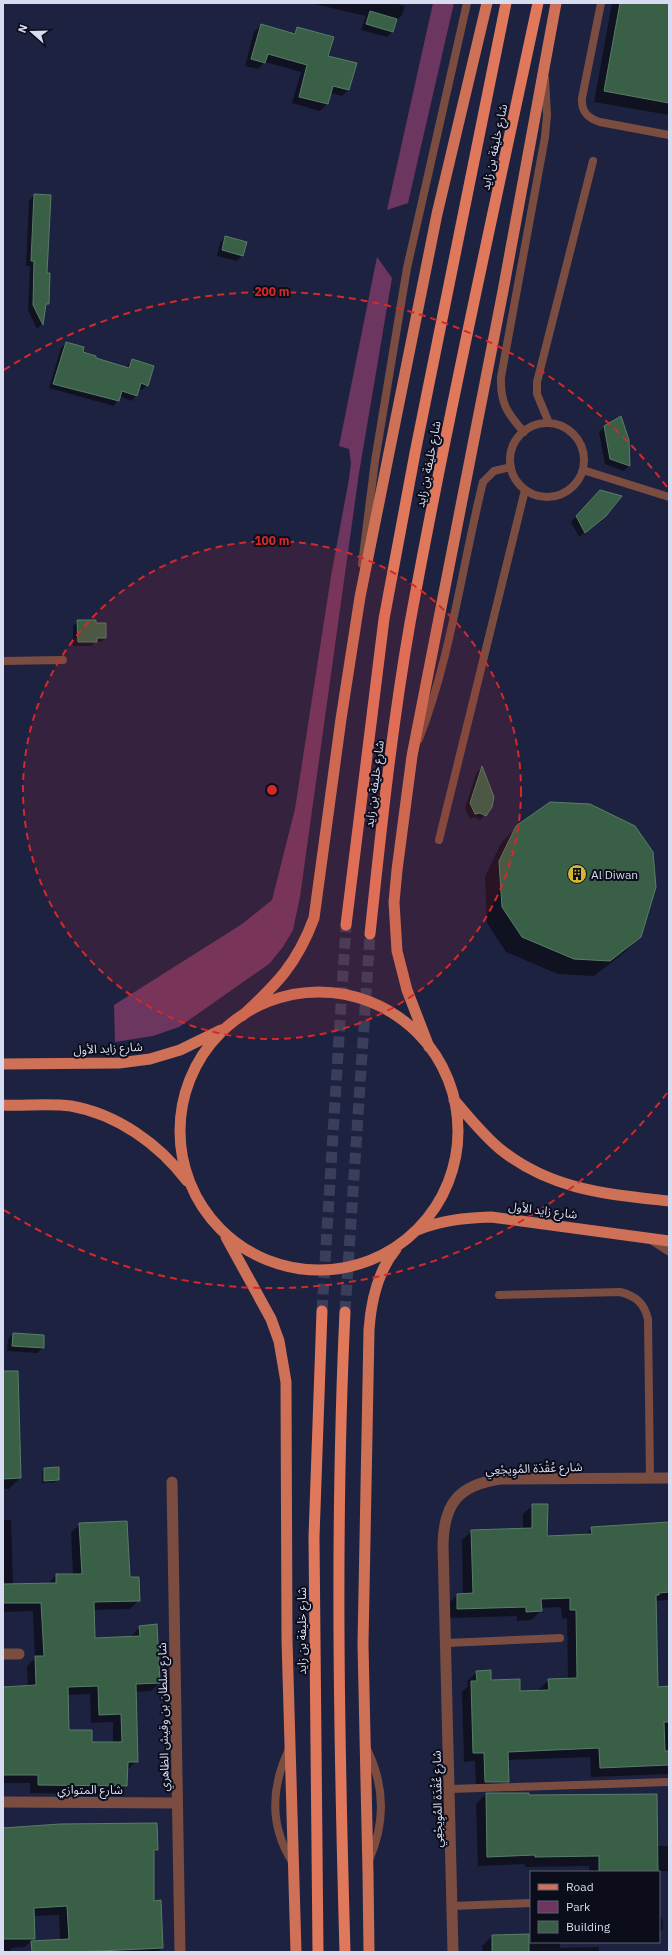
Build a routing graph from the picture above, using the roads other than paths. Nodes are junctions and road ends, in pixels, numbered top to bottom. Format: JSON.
{"nodes":[{"id":1,"x":468,"y":3,"type":"edge"},
{"id":2,"x":487,"y":3,"type":"edge"},
{"id":3,"x":506,"y":3,"type":"edge"},
{"id":4,"x":538,"y":3,"type":"edge"},
{"id":5,"x":556,"y":3,"type":"edge"},
{"id":6,"x":601,"y":3,"type":"edge"},
{"id":7,"x":544,"y":71,"type":"junction"},
{"id":8,"x":669,"y":135,"type":"edge"},
{"id":9,"x":593,"y":162,"type":"dead end"},
{"id":10,"x":549,"y":423,"type":"junction"},
{"id":11,"x":524,"y":432,"type":"junction"},
{"id":12,"x":511,"y":467,"type":"junction"},
{"id":13,"x":583,"y":470,"type":"junction"},
{"id":14,"x":525,"y":490,"type":"junction"},
{"id":15,"x":669,"y":497,"type":"edge"},
{"id":16,"x":360,"y":597,"type":"junction"},
{"id":17,"x":63,"y":660,"type":"dead end"},
{"id":18,"x":3,"y":661,"type":"edge"},
{"id":19,"x":412,"y":756,"type":"junction"},
{"id":20,"x":439,"y":840,"type":"dead end"},
{"id":21,"x":346,"y":925,"type":"tunnel mouth"},
{"id":22,"x":370,"y":934,"type":"tunnel mouth"},
{"id":23,"x":242,"y":1016,"type":"junction"},
{"id":24,"x":230,"y":1025,"type":"junction"},
{"id":25,"x":429,"y":1047,"type":"junction"},
{"id":26,"x":3,"y":1064,"type":"edge"},
{"id":27,"x":454,"y":1100,"type":"junction"},
{"id":28,"x":3,"y":1105,"type":"edge"},
{"id":29,"x":193,"y":1190,"type":"junction"},
{"id":30,"x":669,"y":1201,"type":"edge"},
{"id":31,"x":222,"y":1231,"type":"junction"},
{"id":32,"x":415,"y":1231,"type":"junction"},
{"id":33,"x":651,"y":1238,"type":"junction"},
{"id":34,"x":669,"y":1240,"type":"edge"},
{"id":35,"x":404,"y":1241,"type":"junction"},
{"id":36,"x":669,"y":1250,"type":"edge"},
{"id":37,"x":499,"y":1295,"type":"dead end"},
{"id":38,"x":322,"y":1311,"type":"tunnel mouth"},
{"id":39,"x":345,"y":1312,"type":"tunnel mouth"},
{"id":40,"x":650,"y":1478,"type":"junction"},
{"id":41,"x":669,"y":1478,"type":"edge"},
{"id":42,"x":172,"y":1482,"type":"dead end"},
{"id":43,"x":560,"y":1638,"type":"dead end"},
{"id":44,"x":447,"y":1643,"type":"junction"},
{"id":45,"x":3,"y":1654,"type":"edge"},
{"id":46,"x":19,"y":1654,"type":"dead end"},
{"id":47,"x":290,"y":1746,"type":"junction"},
{"id":48,"x":365,"y":1746,"type":"junction"},
{"id":49,"x":669,"y":1782,"type":"edge"},
{"id":50,"x":450,"y":1790,"type":"junction"},
{"id":51,"x":3,"y":1802,"type":"edge"},
{"id":52,"x":177,"y":1803,"type":"junction"},
{"id":53,"x":294,"y":1863,"type":"junction"},
{"id":54,"x":368,"y":1863,"type":"junction"},
{"id":55,"x":530,"y":1903,"type":"edge"},
{"id":56,"x":452,"y":1906,"type":"junction"},
{"id":57,"x":180,"y":1952,"type":"edge"},
{"id":58,"x":296,"y":1952,"type":"edge"},
{"id":59,"x":318,"y":1952,"type":"edge"},
{"id":60,"x":345,"y":1952,"type":"edge"},
{"id":61,"x":368,"y":1952,"type":"edge"},
{"id":62,"x":453,"y":1952,"type":"edge"}],
"edges":[{"from":1,"to":16,"type":"lane"},
{"from":2,"to":16,"type":"main road"},
{"from":3,"to":21,"type":"highway","name":"شارع خليفة بن زايد"},
{"from":4,"to":22,"type":"highway","name":"شارع خليفة بن زايد"},
{"from":5,"to":7,"type":"main road"},
{"from":6,"to":8,"type":"lane"},
{"from":7,"to":11,"type":"lane"},
{"from":7,"to":19,"type":"main road"},
{"from":9,"to":10,"type":"lane"},
{"from":10,"to":11,"type":"lane"},
{"from":10,"to":13,"type":"lane"},
{"from":11,"to":12,"type":"lane"},
{"from":12,"to":14,"type":"lane"},
{"from":12,"to":19,"type":"lane"},
{"from":13,"to":14,"type":"lane"},
{"from":13,"to":15,"type":"lane"},
{"from":14,"to":20,"type":"lane"},
{"from":16,"to":23,"type":"main road"},
{"from":17,"to":18,"type":"lane"},
{"from":19,"to":25,"type":"main road"},
{"from":23,"to":24,"type":"main road"},
{"from":23,"to":25,"type":"main road"},
{"from":24,"to":26,"type":"main road","name":"شارع زايد الأول"},
{"from":24,"to":29,"type":"main road"},
{"from":25,"to":27,"type":"main road"},
{"from":27,"to":30,"type":"main road","name":"شارع زايد الأول"},
{"from":27,"to":32,"type":"main road"},
{"from":28,"to":29,"type":"main road"},
{"from":29,"to":31,"type":"main road"},
{"from":31,"to":35,"type":"main road"},
{"from":31,"to":47,"type":"main road"},
{"from":32,"to":33,"type":"main road","name":"شارع زايد الأول"},
{"from":32,"to":35,"type":"main road"},
{"from":33,"to":34,"type":"main road","name":"شارع زايد الأول"},
{"from":33,"to":36,"type":"street"},
{"from":35,"to":48,"type":"main road"},
{"from":37,"to":40,"type":"lane"},
{"from":38,"to":59,"type":"highway","name":"شارع خليفة بن زايد"},
{"from":39,"to":60,"type":"highway"},
{"from":40,"to":41,"type":"street","name":"شارع عُقْدَة المُوِيجْعِي"},
{"from":40,"to":44,"type":"street","name":"شارع عُقْدَة المُوِيجْعِي"},
{"from":42,"to":52,"type":"street","name":"شارع سلطان بن وقيش الظاهري"},
{"from":43,"to":44,"type":"lane"},
{"from":44,"to":50,"type":"street","name":"شارع عُقْدَة المُوِيجْعِي"},
{"from":45,"to":46,"type":"street"},
{"from":47,"to":53,"type":"main road"},
{"from":47,"to":53,"type":"lane"},
{"from":48,"to":54,"type":"main road"},
{"from":48,"to":54,"type":"lane"},
{"from":49,"to":50,"type":"lane"},
{"from":50,"to":56,"type":"street","name":"شارع عُقْدَة المُوِيجْعِي"},
{"from":51,"to":52,"type":"street","name":"شارع المتوازي"},
{"from":52,"to":57,"type":"street","name":"شارع سلطان بن وقيش الظاهري"},
{"from":53,"to":58,"type":"main road"},
{"from":54,"to":61,"type":"main road"},
{"from":55,"to":56,"type":"lane"},
{"from":56,"to":62,"type":"street","name":"شارع عُقْدَة المُوِيجْعِي"}]}
